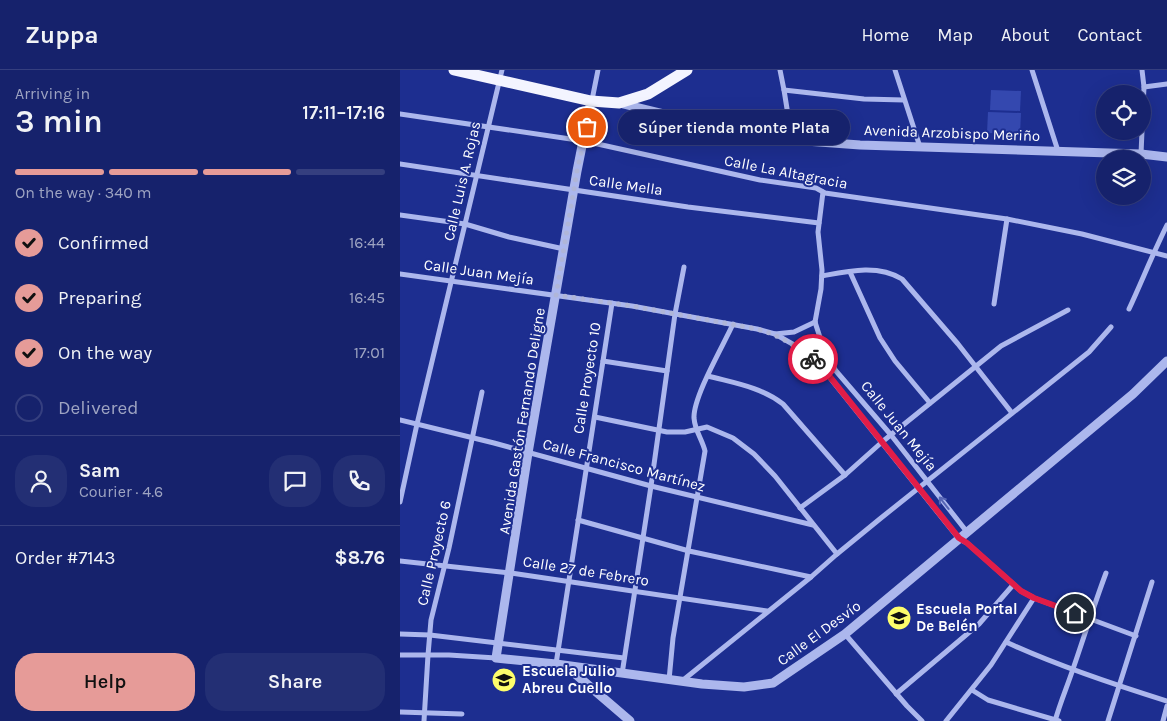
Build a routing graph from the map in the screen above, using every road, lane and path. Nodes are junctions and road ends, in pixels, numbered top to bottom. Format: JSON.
{"nodes":[{"id":1,"x":454,"y":70,"type":"edge"},
{"id":2,"x":598,"y":70,"type":"edge"},
{"id":3,"x":687,"y":70,"type":"edge"},
{"id":4,"x":780,"y":70,"type":"edge"},
{"id":5,"x":894,"y":70,"type":"edge"},
{"id":6,"x":1032,"y":70,"type":"edge"},
{"id":7,"x":1142,"y":70,"type":"edge"},
{"id":8,"x":501,"y":75,"type":"edge"},
{"id":9,"x":1167,"y":84,"type":"edge"},
{"id":10,"x":1144,"y":85,"type":"edge"},
{"id":11,"x":1151,"y":86,"type":"edge"},
{"id":12,"x":784,"y":90,"type":"junction"},
{"id":13,"x":592,"y":100,"type":"junction"},
{"id":14,"x":904,"y":100,"type":"junction"},
{"id":15,"x":620,"y":103,"type":"junction"},
{"id":16,"x":400,"y":114,"type":"edge"},
{"id":17,"x":488,"y":126,"type":"junction"},
{"id":18,"x":792,"y":140,"type":"junction"},
{"id":19,"x":584,"y":141,"type":"junction"},
{"id":20,"x":920,"y":147,"type":"junction"},
{"id":21,"x":1058,"y":151,"type":"junction"},
{"id":22,"x":1096,"y":152,"type":"edge"},
{"id":23,"x":1151,"y":155,"type":"edge"},
{"id":24,"x":1167,"y":157,"type":"edge"},
{"id":25,"x":400,"y":164,"type":"edge"},
{"id":26,"x":477,"y":176,"type":"junction"},
{"id":27,"x":574,"y":190,"type":"junction"},
{"id":28,"x":823,"y":192,"type":"junction"},
{"id":29,"x":400,"y":215,"type":"edge"},
{"id":30,"x":1007,"y":220,"type":"junction"},
{"id":31,"x":819,"y":223,"type":"junction"},
{"id":32,"x":465,"y":224,"type":"junction"},
{"id":33,"x":1167,"y":225,"type":"edge"},
{"id":34,"x":564,"y":249,"type":"junction"},
{"id":35,"x":1154,"y":253,"type":"junction"},
{"id":36,"x":1167,"y":256,"type":"edge"},
{"id":37,"x":684,"y":267,"type":"dead end"},
{"id":38,"x":850,"y":272,"type":"junction"},
{"id":39,"x":400,"y":274,"type":"edge"},
{"id":40,"x":822,"y":276,"type":"junction"},
{"id":41,"x":451,"y":281,"type":"junction"},
{"id":42,"x":556,"y":295,"type":"junction"},
{"id":43,"x":612,"y":303,"type":"junction"},
{"id":44,"x":994,"y":304,"type":"dead end"},
{"id":45,"x":1129,"y":309,"type":"dead end"},
{"id":46,"x":1068,"y":310,"type":"dead end"},
{"id":47,"x":675,"y":314,"type":"junction"},
{"id":48,"x":815,"y":322,"type":"junction"},
{"id":49,"x":733,"y":324,"type":"junction"},
{"id":50,"x":1110,"y":327,"type":"dead end"},
{"id":51,"x":775,"y":334,"type":"junction"},
{"id":52,"x":603,"y":361,"type":"junction"},
{"id":53,"x":1167,"y":361,"type":"edge"},
{"id":54,"x":975,"y":367,"type":"junction"},
{"id":55,"x":667,"y":371,"type":"junction"},
{"id":56,"x":708,"y":376,"type":"junction"},
{"id":57,"x":482,"y":392,"type":"dead end"},
{"id":58,"x":930,"y":403,"type":"junction"},
{"id":59,"x":1012,"y":413,"type":"junction"},
{"id":60,"x":594,"y":417,"type":"junction"},
{"id":61,"x":400,"y":420,"type":"edge"},
{"id":62,"x":417,"y":424,"type":"junction"},
{"id":63,"x":658,"y":430,"type":"junction"},
{"id":64,"x":696,"y":430,"type":"junction"},
{"id":65,"x":891,"y":436,"type":"junction"},
{"id":66,"x":472,"y":437,"type":"junction"},
{"id":67,"x":882,"y":442,"type":"junction"},
{"id":68,"x":528,"y":453,"type":"junction"},
{"id":69,"x":587,"y":468,"type":"junction"},
{"id":70,"x":845,"y":475,"type":"junction"},
{"id":71,"x":927,"y":481,"type":"junction"},
{"id":72,"x":651,"y":486,"type":"junction"},
{"id":73,"x":919,"y":488,"type":"junction"},
{"id":74,"x":697,"y":498,"type":"junction"},
{"id":75,"x":400,"y":502,"type":"edge"},
{"id":76,"x":800,"y":508,"type":"junction"},
{"id":77,"x":578,"y":520,"type":"junction"},
{"id":78,"x":813,"y":525,"type":"junction"},
{"id":79,"x":967,"y":533,"type":"junction"},
{"id":80,"x":642,"y":539,"type":"junction"},
{"id":81,"x":963,"y":541,"type":"junction"},
{"id":82,"x":689,"y":550,"type":"junction"},
{"id":83,"x":836,"y":554,"type":"junction"},
{"id":84,"x":400,"y":561,"type":"edge"},
{"id":85,"x":445,"y":566,"type":"junction"},
{"id":86,"x":510,"y":573,"type":"junction"},
{"id":87,"x":1106,"y":573,"type":"dead end"},
{"id":88,"x":811,"y":577,"type":"junction"},
{"id":89,"x":568,"y":582,"type":"junction"},
{"id":90,"x":1152,"y":582,"type":"dead end"},
{"id":91,"x":1013,"y":585,"type":"junction"},
{"id":92,"x":634,"y":592,"type":"junction"},
{"id":93,"x":680,"y":598,"type":"junction"},
{"id":94,"x":1034,"y":598,"type":"junction"},
{"id":95,"x":767,"y":611,"type":"junction"},
{"id":96,"x":1089,"y":618,"type":"junction"},
{"id":97,"x":400,"y":634,"type":"edge"},
{"id":98,"x":845,"y":634,"type":"junction"},
{"id":99,"x":430,"y":636,"type":"junction"},
{"id":100,"x":1136,"y":636,"type":"junction"},
{"id":101,"x":1006,"y":642,"type":"junction"},
{"id":102,"x":498,"y":644,"type":"junction"},
{"id":103,"x":559,"y":650,"type":"junction"},
{"id":104,"x":400,"y":655,"type":"edge"},
{"id":105,"x":428,"y":655,"type":"junction"},
{"id":106,"x":496,"y":658,"type":"junction"},
{"id":107,"x":624,"y":658,"type":"junction"},
{"id":108,"x":556,"y":664,"type":"junction"},
{"id":109,"x":566,"y":665,"type":"junction"},
{"id":110,"x":1073,"y":670,"type":"junction"},
{"id":111,"x":622,"y":674,"type":"junction"},
{"id":112,"x":669,"y":680,"type":"junction"},
{"id":113,"x":682,"y":681,"type":"junction"},
{"id":114,"x":1119,"y":686,"type":"junction"},
{"id":115,"x":972,"y":690,"type":"junction"},
{"id":116,"x":896,"y":694,"type":"junction"},
{"id":117,"x":1167,"y":701,"type":"edge"},
{"id":118,"x":1167,"y":706,"type":"edge"},
{"id":119,"x":400,"y":712,"type":"edge"},
{"id":120,"x":424,"y":713,"type":"junction"},
{"id":121,"x":462,"y":714,"type":"dead end"},
{"id":122,"x":424,"y":721,"type":"edge"},
{"id":123,"x":630,"y":721,"type":"edge"},
{"id":124,"x":922,"y":721,"type":"edge"},
{"id":125,"x":946,"y":721,"type":"edge"},
{"id":126,"x":1057,"y":721,"type":"edge"},
{"id":127,"x":1108,"y":721,"type":"edge"},
{"id":128,"x":1163,"y":721,"type":"edge"}],
"edges":[{"from":1,"to":8,"type":"main road"},
{"from":2,"to":13,"type":"street","name":"Avenida Gastón Fernando Deligne"},
{"from":3,"to":15,"type":"main road"},
{"from":4,"to":12,"type":"street"},
{"from":5,"to":14,"type":"street"},
{"from":6,"to":21,"type":"street"},
{"from":7,"to":10,"type":"street"},
{"from":8,"to":13,"type":"main road"},
{"from":8,"to":17,"type":"street","name":"Calle Luis A. Rojas"},
{"from":9,"to":11,"type":"street"},
{"from":12,"to":14,"type":"street"},
{"from":12,"to":18,"type":"street"},
{"from":13,"to":15,"type":"main road"},
{"from":13,"to":19,"type":"street","name":"Avenida Gastón Fernando Deligne"},
{"from":14,"to":20,"type":"street"},
{"from":15,"to":18,"type":"street","name":"Avenida Arzobispo Meriño"},
{"from":16,"to":17,"type":"street","name":"Calle La Altagracia"},
{"from":17,"to":19,"type":"street","name":"Calle La Altagracia"},
{"from":17,"to":26,"type":"street","name":"Calle Luis A. Rojas"},
{"from":18,"to":20,"type":"street","name":"Avenida Arzobispo Meriño"},
{"from":19,"to":27,"type":"street","name":"Avenida Gastón Fernando Deligne"},
{"from":19,"to":28,"type":"street","name":"Calle La Altagracia"},
{"from":20,"to":21,"type":"street","name":"Avenida Arzobispo Meriño"},
{"from":21,"to":22,"type":"street","name":"Avenida Arzobispo Meriño"},
{"from":23,"to":24,"type":"street","name":"Avenida Arzobispo Meriño"},
{"from":25,"to":26,"type":"street","name":"Calle Mella"},
{"from":26,"to":27,"type":"street","name":"Calle Mella"},
{"from":26,"to":32,"type":"street","name":"Calle Luis A. Rojas"},
{"from":27,"to":31,"type":"street","name":"Calle Mella"},
{"from":27,"to":34,"type":"street","name":"Avenida Gastón Fernando Deligne"},
{"from":28,"to":30,"type":"street","name":"Calle La Altagracia"},
{"from":28,"to":31,"type":"street"},
{"from":29,"to":32,"type":"street"},
{"from":30,"to":35,"type":"street","name":"Calle La Altagracia"},
{"from":30,"to":44,"type":"street"},
{"from":31,"to":40,"type":"street"},
{"from":32,"to":34,"type":"street"},
{"from":32,"to":41,"type":"street","name":"Calle Luis A. Rojas"},
{"from":33,"to":35,"type":"street"},
{"from":34,"to":42,"type":"street","name":"Avenida Gastón Fernando Deligne"},
{"from":35,"to":36,"type":"street","name":"Calle La Altagracia"},
{"from":35,"to":45,"type":"street"},
{"from":37,"to":47,"type":"street"},
{"from":38,"to":40,"type":"street"},
{"from":38,"to":54,"type":"street"},
{"from":38,"to":58,"type":"street"},
{"from":39,"to":41,"type":"street","name":"Calle Juan Mejía"},
{"from":40,"to":48,"type":"street"},
{"from":41,"to":42,"type":"street","name":"Calle Juan Mejía"},
{"from":41,"to":62,"type":"street","name":"Calle Luis A. Rojas"},
{"from":42,"to":43,"type":"street","name":"Calle Juan Mejía"},
{"from":42,"to":68,"type":"street","name":"Avenida Gastón Fernando Deligne"},
{"from":43,"to":47,"type":"street","name":"Calle Juan Mejía"},
{"from":43,"to":52,"type":"street","name":"Calle Proyecto 10"},
{"from":46,"to":54,"type":"street"},
{"from":47,"to":49,"type":"street","name":"Calle Juan Mejía"},
{"from":47,"to":55,"type":"street"},
{"from":48,"to":51,"type":"street"},
{"from":48,"to":65,"type":"street","name":"Calle Juan Mejía"},
{"from":49,"to":51,"type":"street","name":"Calle Juan Mejía"},
{"from":49,"to":56,"type":"street"},
{"from":50,"to":59,"type":"street"},
{"from":51,"to":67,"type":"street","name":"Calle Juan Mejía"},
{"from":52,"to":55,"type":"street"},
{"from":52,"to":60,"type":"street","name":"Calle Proyecto 10"},
{"from":53,"to":79,"type":"street","name":"Calle El Desvío"},
{"from":54,"to":58,"type":"street"},
{"from":54,"to":59,"type":"street"},
{"from":55,"to":63,"type":"street"},
{"from":56,"to":64,"type":"street"},
{"from":56,"to":70,"type":"street"},
{"from":57,"to":66,"type":"street","name":"Calle Proyecto 6"},
{"from":58,"to":65,"type":"street"},
{"from":59,"to":71,"type":"street"},
{"from":60,"to":63,"type":"street"},
{"from":60,"to":69,"type":"street","name":"Calle Proyecto 10"},
{"from":61,"to":62,"type":"street","name":"Calle Francisco Martínez"},
{"from":62,"to":66,"type":"street","name":"Calle Francisco Martínez"},
{"from":62,"to":75,"type":"street","name":"Calle Luis A. Rojas"},
{"from":63,"to":64,"type":"street"},
{"from":63,"to":72,"type":"street"},
{"from":64,"to":74,"type":"street"},
{"from":64,"to":76,"type":"street"},
{"from":65,"to":67,"type":"street"},
{"from":65,"to":71,"type":"street","name":"Calle Juan Mejía"},
{"from":66,"to":68,"type":"street","name":"Calle Francisco Martínez"},
{"from":66,"to":85,"type":"street","name":"Calle Proyecto 6"},
{"from":67,"to":70,"type":"street"},
{"from":67,"to":73,"type":"street","name":"Calle Juan Mejía"},
{"from":68,"to":69,"type":"street","name":"Calle Francisco Martínez"},
{"from":68,"to":86,"type":"street","name":"Avenida Gastón Fernando Deligne"},
{"from":69,"to":72,"type":"street","name":"Calle Francisco Martínez"},
{"from":69,"to":77,"type":"street","name":"Calle Proyecto 10"},
{"from":70,"to":76,"type":"street"},
{"from":71,"to":73,"type":"street"},
{"from":79,"to":71,"type":"street","name":"Calle Juan Mejía","one_way":true},
{"from":72,"to":74,"type":"street","name":"Calle Francisco Martínez"},
{"from":72,"to":80,"type":"street"},
{"from":73,"to":81,"type":"street","name":"Calle Juan Mejía"},
{"from":73,"to":83,"type":"street"},
{"from":74,"to":78,"type":"street","name":"Calle Francisco Martínez"},
{"from":74,"to":82,"type":"street"},
{"from":76,"to":78,"type":"street"},
{"from":77,"to":80,"type":"street"},
{"from":77,"to":89,"type":"street","name":"Calle Proyecto 10"},
{"from":78,"to":83,"type":"street"},
{"from":79,"to":81,"type":"street","name":"Calle El Desvío"},
{"from":80,"to":82,"type":"street"},
{"from":80,"to":92,"type":"street"},
{"from":81,"to":91,"type":"street","name":"Calle Juan Mejía"},
{"from":81,"to":98,"type":"street","name":"Calle El Desvío"},
{"from":82,"to":88,"type":"street"},
{"from":82,"to":93,"type":"street"},
{"from":83,"to":88,"type":"street"},
{"from":84,"to":85,"type":"street","name":"Calle 27 de Febrero"},
{"from":85,"to":86,"type":"street","name":"Calle 27 de Febrero"},
{"from":85,"to":99,"type":"street","name":"Calle Proyecto 6"},
{"from":86,"to":89,"type":"street","name":"Calle 27 de Febrero"},
{"from":86,"to":102,"type":"street","name":"Avenida Gastón Fernando Deligne"},
{"from":87,"to":96,"type":"street"},
{"from":88,"to":95,"type":"street"},
{"from":89,"to":92,"type":"street","name":"Calle 27 de Febrero"},
{"from":89,"to":103,"type":"street","name":"Calle Proyecto 10"},
{"from":90,"to":100,"type":"street"},
{"from":91,"to":94,"type":"street","name":"Calle Juan Mejía"},
{"from":91,"to":116,"type":"street"},
{"from":92,"to":93,"type":"street","name":"Calle 27 de Febrero"},
{"from":92,"to":107,"type":"street"},
{"from":93,"to":95,"type":"street","name":"Calle 27 de Febrero"},
{"from":93,"to":112,"type":"street"},
{"from":94,"to":96,"type":"street","name":"Calle Juan Mejía"},
{"from":94,"to":101,"type":"street"},
{"from":95,"to":113,"type":"street"},
{"from":96,"to":100,"type":"street","name":"Calle Juan Mejía"},
{"from":96,"to":110,"type":"street"},
{"from":97,"to":99,"type":"street"},
{"from":98,"to":113,"type":"street","name":"Calle El Desvío"},
{"from":98,"to":116,"type":"street"},
{"from":99,"to":102,"type":"street"},
{"from":99,"to":105,"type":"street","name":"Calle Proyecto 6"},
{"from":100,"to":114,"type":"street"},
{"from":101,"to":110,"type":"street"},
{"from":101,"to":115,"type":"street"},
{"from":102,"to":103,"type":"street"},
{"from":102,"to":106,"type":"street","name":"Avenida Gastón Fernando Deligne"},
{"from":103,"to":107,"type":"street"},
{"from":103,"to":108,"type":"street","name":"Calle Proyecto 10"},
{"from":104,"to":105,"type":"street","name":"Calle El Desvío"},
{"from":105,"to":106,"type":"street","name":"Calle El Desvío"},
{"from":105,"to":120,"type":"street","name":"Calle Proyecto 6"},
{"from":106,"to":108,"type":"street","name":"Calle El Desvío"},
{"from":107,"to":111,"type":"street"},
{"from":108,"to":109,"type":"street","name":"Calle El Desvío"},
{"from":109,"to":111,"type":"street","name":"Calle El Desvío"},
{"from":109,"to":123,"type":"street"},
{"from":110,"to":114,"type":"street"},
{"from":110,"to":126,"type":"street"},
{"from":111,"to":112,"type":"street","name":"Calle El Desvío"},
{"from":112,"to":113,"type":"street","name":"Calle El Desvío"},
{"from":114,"to":117,"type":"street"},
{"from":114,"to":127,"type":"street"},
{"from":115,"to":125,"type":"street"},
{"from":115,"to":126,"type":"street"},
{"from":116,"to":124,"type":"street"},
{"from":118,"to":128,"type":"street"},
{"from":119,"to":120,"type":"street"},
{"from":120,"to":121,"type":"street"},
{"from":120,"to":122,"type":"street","name":"Calle Proyecto 6"}]}
